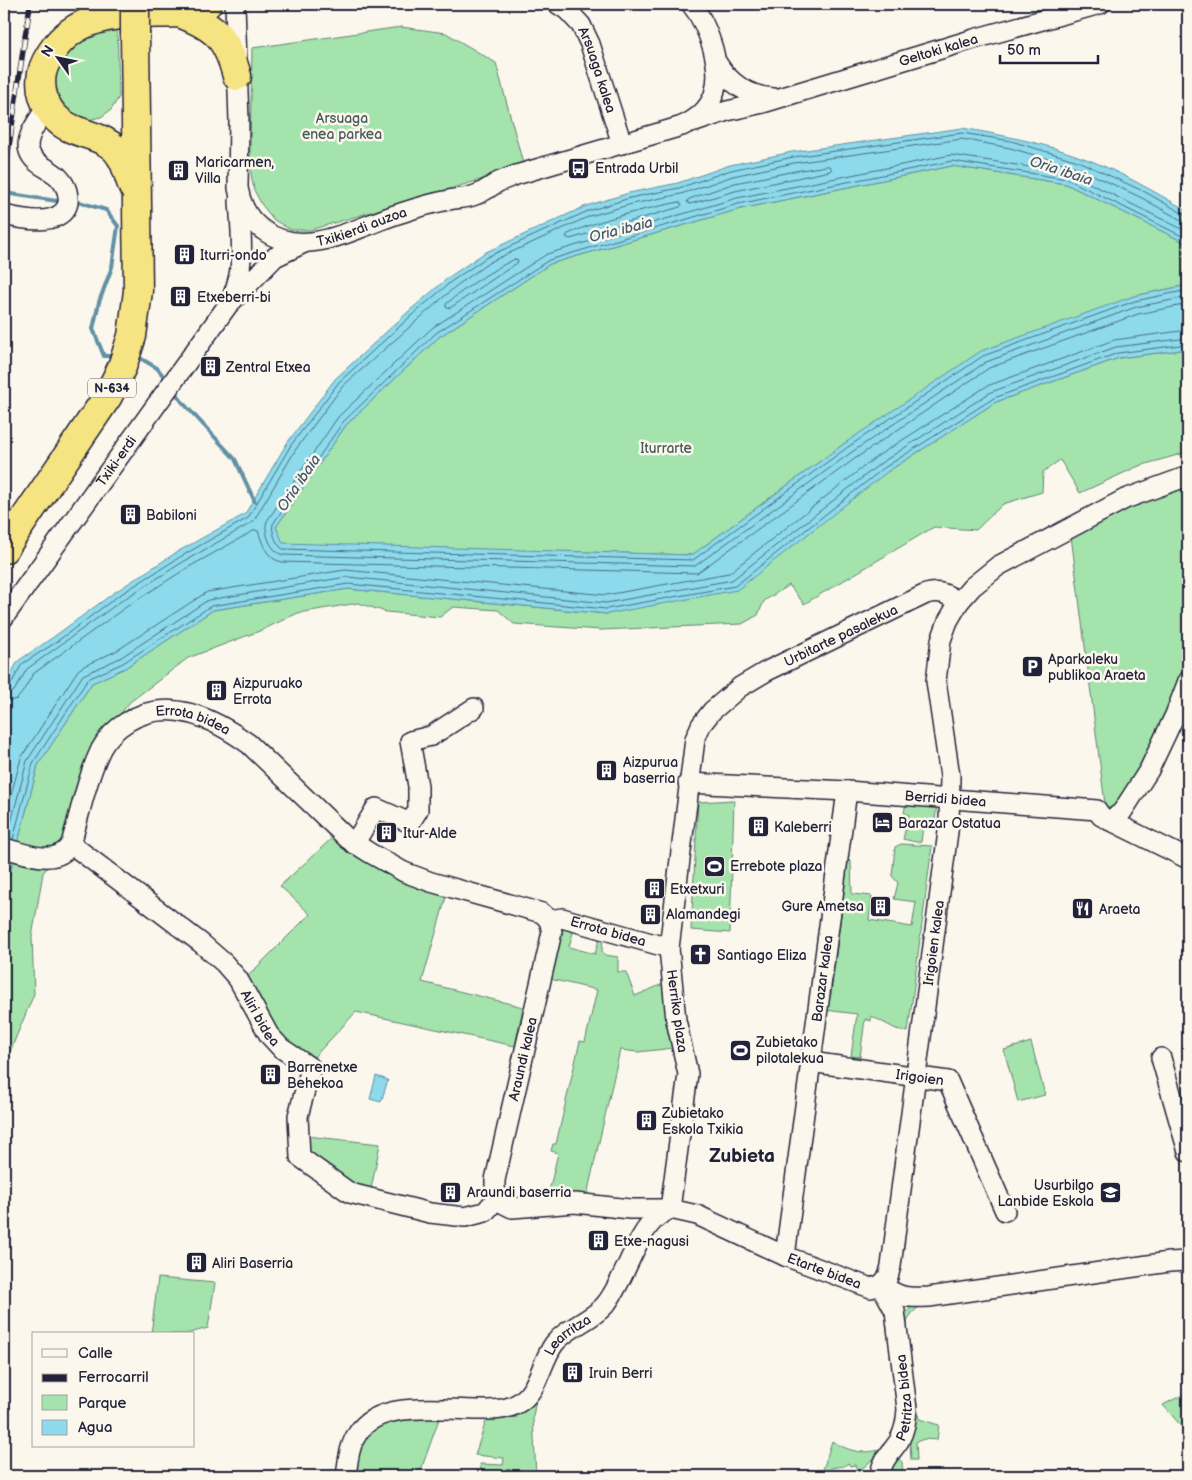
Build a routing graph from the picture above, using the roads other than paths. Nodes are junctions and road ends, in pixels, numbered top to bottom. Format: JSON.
{"nodes":[{"id":1,"x":135,"y":4,"type":"edge"},
{"id":2,"x":207,"y":4,"type":"edge"},
{"id":3,"x":235,"y":4,"type":"edge"},
{"id":4,"x":558,"y":4,"type":"edge"},
{"id":5,"x":691,"y":4,"type":"edge"},
{"id":6,"x":1100,"y":4,"type":"edge"},
{"id":7,"x":179,"y":13,"type":"junction"},
{"id":8,"x":716,"y":63,"type":"junction"},
{"id":9,"x":136,"y":74,"type":"junction"},
{"id":10,"x":237,"y":76,"type":"junction"},
{"id":11,"x":778,"y":98,"type":"junction"},
{"id":12,"x":48,"y":107,"type":"junction"},
{"id":13,"x":682,"y":126,"type":"junction"},
{"id":14,"x":87,"y":133,"type":"junction"},
{"id":15,"x":622,"y":144,"type":"junction"},
{"id":16,"x":238,"y":188,"type":"junction"},
{"id":17,"x":137,"y":197,"type":"junction"},
{"id":18,"x":4,"y":215,"type":"edge"},
{"id":19,"x":305,"y":242,"type":"junction"},
{"id":20,"x":228,"y":305,"type":"junction"},
{"id":21,"x":1188,"y":476,"type":"edge"},
{"id":22,"x":4,"y":549,"type":"edge"},
{"id":23,"x":959,"y":602,"type":"junction"},
{"id":24,"x":4,"y":617,"type":"edge"},
{"id":25,"x":1188,"y":681,"type":"edge"},
{"id":26,"x":474,"y":708,"type":"dead end"},
{"id":27,"x":688,"y":783,"type":"junction"},
{"id":28,"x":847,"y":791,"type":"junction"},
{"id":29,"x":951,"y":798,"type":"junction"},
{"id":30,"x":1110,"y":821,"type":"junction"},
{"id":31,"x":71,"y":844,"type":"junction"},
{"id":32,"x":354,"y":844,"type":"junction"},
{"id":33,"x":4,"y":848,"type":"edge"},
{"id":34,"x":1188,"y":859,"type":"edge"},
{"id":35,"x":549,"y":920,"type":"junction"},
{"id":36,"x":669,"y":948,"type":"junction"},
{"id":37,"x":811,"y":1056,"type":"junction"},
{"id":38,"x":1161,"y":1058,"type":"dead end"},
{"id":39,"x":916,"y":1077,"type":"junction"},
{"id":40,"x":1188,"y":1152,"type":"edge"},
{"id":41,"x":498,"y":1197,"type":"junction"},
{"id":42,"x":670,"y":1209,"type":"junction"},
{"id":43,"x":1005,"y":1211,"type":"dead end"},
{"id":44,"x":785,"y":1256,"type":"junction"},
{"id":45,"x":1188,"y":1262,"type":"edge"},
{"id":46,"x":881,"y":1285,"type":"junction"},
{"id":47,"x":346,"y":1476,"type":"edge"},
{"id":48,"x":880,"y":1476,"type":"edge"}],
"edges":[{"from":1,"to":9,"type":"highway","number":"N-634","bridge":true},
{"from":2,"to":7,"type":"highway"},
{"from":3,"to":10,"type":"street","name":"Txikierdi auzoa"},
{"from":4,"to":15,"type":"street","name":"Arsuaga kalea"},
{"from":5,"to":8,"type":"street","name":"Txikierdi auzoa"},
{"from":6,"to":11,"type":"street","name":"Geltoki kalea"},
{"from":7,"to":10,"type":"highway"},
{"from":7,"to":12,"type":"highway"},
{"from":8,"to":11,"type":"street","name":"Txikierdi auzoa"},
{"from":8,"to":13,"type":"street","name":"Txikierdi auzoa"},
{"from":9,"to":14,"type":"highway"},
{"from":9,"to":17,"type":"highway","number":"N-634"},
{"from":10,"to":16,"type":"street","name":"Txikierdi auzoa"},
{"from":11,"to":13,"type":"street","name":"Txikierdi auzoa"},
{"from":12,"to":14,"type":"highway"},
{"from":12,"to":18,"type":"street"},
{"from":13,"to":15,"type":"street","name":"Txikierdi auzoa"},
{"from":14,"to":17,"type":"highway"},
{"from":15,"to":19,"type":"street","name":"Txikierdi auzoa"},
{"from":16,"to":19,"type":"street","name":"Txikierdi auzoa"},
{"from":16,"to":20,"type":"street"},
{"from":17,"to":22,"type":"highway","number":"N-634"},
{"from":19,"to":20,"type":"street"},
{"from":20,"to":24,"type":"street","name":"Txiki-erdi"},
{"from":21,"to":23,"type":"street"},
{"from":23,"to":27,"type":"street","name":"Urbitarte pasalekua"},
{"from":23,"to":29,"type":"street","name":"Irigoien kalea"},
{"from":25,"to":30,"type":"street"},
{"from":26,"to":32,"type":"street"},
{"from":27,"to":28,"type":"street","name":"Berridi bidea"},
{"from":27,"to":36,"type":"street","name":"Urbitarte pasalekua"},
{"from":28,"to":29,"type":"street","name":"Berridi bidea"},
{"from":28,"to":37,"type":"street","name":"Barazar kalea"},
{"from":29,"to":30,"type":"street","name":"Berridi bidea"},
{"from":29,"to":39,"type":"street","name":"Irigoien kalea"},
{"from":30,"to":34,"type":"street","name":"Berridi bidea"},
{"from":31,"to":32,"type":"street","name":"Errota bidea"},
{"from":31,"to":33,"type":"street"},
{"from":31,"to":41,"type":"street","name":"Aliri bidea"},
{"from":32,"to":35,"type":"street","name":"Errota bidea"},
{"from":35,"to":36,"type":"street","name":"Errota bidea"},
{"from":35,"to":41,"type":"street","name":"Araundi kalea"},
{"from":36,"to":42,"type":"street","name":"Herriko plaza"},
{"from":37,"to":39,"type":"street","name":"Irigoien"},
{"from":37,"to":44,"type":"street","name":"Barazar kalea"},
{"from":38,"to":40,"type":"street"},
{"from":39,"to":43,"type":"street","name":"Irigoien"},
{"from":39,"to":46,"type":"street","name":"Irigoien kalea"},
{"from":41,"to":42,"type":"street","name":"Etarte bidea"},
{"from":42,"to":44,"type":"street","name":"Etarte bidea"},
{"from":42,"to":47,"type":"street","name":"Learritza"},
{"from":44,"to":46,"type":"street","name":"Etarte bidea"},
{"from":45,"to":46,"type":"street","name":"Etarte bidea"},
{"from":46,"to":48,"type":"street","name":"Petritza bidea"}]}
